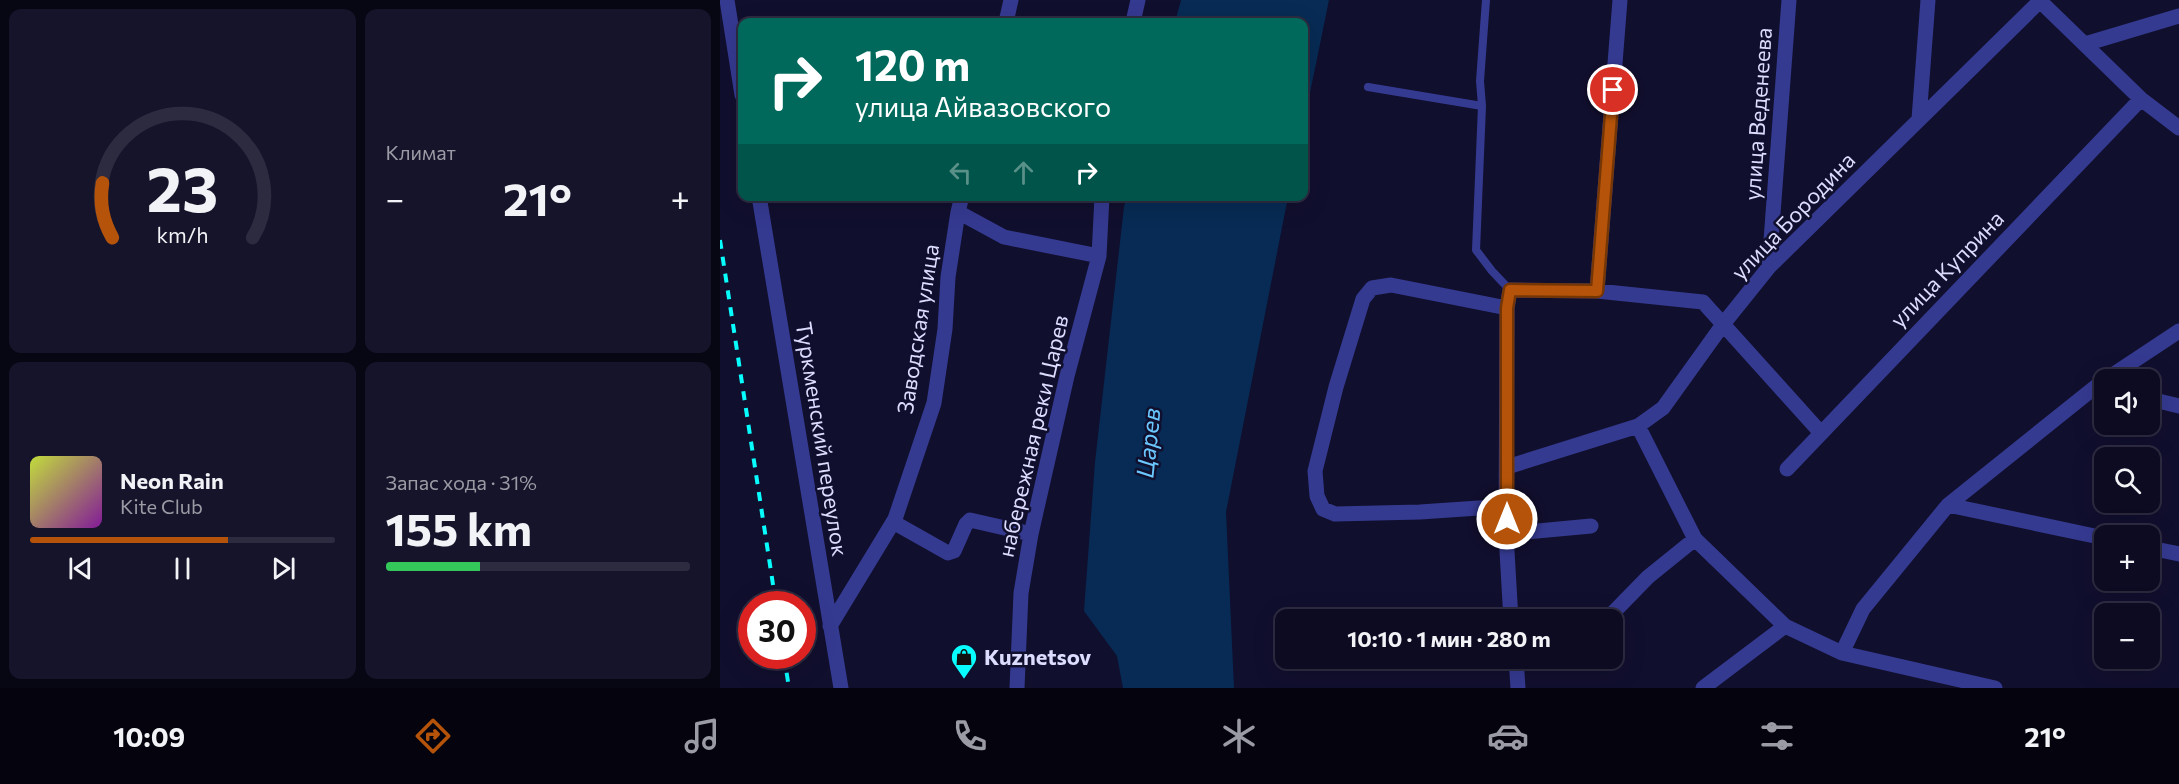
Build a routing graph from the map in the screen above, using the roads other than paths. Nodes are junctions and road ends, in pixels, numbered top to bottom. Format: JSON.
{"nodes":[{"id":1,"x":727,"y":0,"type":"edge"},
{"id":2,"x":1011,"y":0,"type":"edge"},
{"id":3,"x":1138,"y":0,"type":"edge"},
{"id":4,"x":1486,"y":0,"type":"edge"},
{"id":5,"x":1620,"y":0,"type":"edge"},
{"id":6,"x":1790,"y":0,"type":"edge"},
{"id":7,"x":1928,"y":0,"type":"edge"},
{"id":8,"x":2039,"y":1,"type":"edge"},
{"id":9,"x":2179,"y":16,"type":"edge"},
{"id":10,"x":1007,"y":18,"type":"edge"},
{"id":11,"x":1134,"y":18,"type":"edge"},
{"id":12,"x":2085,"y":44,"type":"junction"},
{"id":13,"x":738,"y":70,"type":"edge"},
{"id":14,"x":1368,"y":87,"type":"dead end"},
{"id":15,"x":2140,"y":99,"type":"junction"},
{"id":16,"x":1482,"y":106,"type":"junction"},
{"id":17,"x":1919,"y":119,"type":"junction"},
{"id":18,"x":2179,"y":128,"type":"edge"},
{"id":19,"x":760,"y":201,"type":"edge"},
{"id":20,"x":1102,"y":201,"type":"edge"},
{"id":21,"x":960,"y":204,"type":"edge"},
{"id":22,"x":1099,"y":256,"type":"junction"},
{"id":23,"x":1769,"y":267,"type":"junction"},
{"id":24,"x":1510,"y":290,"type":"junction"},
{"id":25,"x":1597,"y":291,"type":"junction"},
{"id":26,"x":1507,"y":308,"type":"junction"},
{"id":27,"x":1724,"y":323,"type":"junction"},
{"id":28,"x":2179,"y":331,"type":"edge"},
{"id":29,"x":2124,"y":369,"type":"edge"},
{"id":30,"x":2094,"y":391,"type":"edge"},
{"id":31,"x":2160,"y":401,"type":"edge"},
{"id":32,"x":2179,"y":406,"type":"edge"},
{"id":33,"x":1638,"y":426,"type":"junction"},
{"id":34,"x":1821,"y":433,"type":"junction"},
{"id":35,"x":1507,"y":467,"type":"junction"},
{"id":36,"x":1787,"y":469,"type":"dead end"},
{"id":37,"x":1948,"y":505,"type":"junction"},
{"id":38,"x":1508,"y":506,"type":"junction"},
{"id":39,"x":893,"y":522,"type":"junction"},
{"id":40,"x":1591,"y":525,"type":"dead end"},
{"id":41,"x":1031,"y":534,"type":"junction"},
{"id":42,"x":1506,"y":534,"type":"junction"},
{"id":43,"x":2094,"y":536,"type":"edge"},
{"id":44,"x":1695,"y":539,"type":"junction"},
{"id":45,"x":2160,"y":550,"type":"edge"},
{"id":46,"x":2179,"y":554,"type":"edge"},
{"id":47,"x":1510,"y":609,"type":"edge"},
{"id":48,"x":1617,"y":609,"type":"edge"},
{"id":49,"x":830,"y":626,"type":"junction"},
{"id":50,"x":1785,"y":626,"type":"junction"},
{"id":51,"x":1842,"y":653,"type":"junction"},
{"id":52,"x":1517,"y":669,"type":"edge"},
{"id":53,"x":841,"y":688,"type":"edge"},
{"id":54,"x":1017,"y":688,"type":"edge"},
{"id":55,"x":1518,"y":688,"type":"edge"},
{"id":56,"x":1703,"y":688,"type":"edge"},
{"id":57,"x":1993,"y":688,"type":"edge"}],
"edges":[{"from":1,"to":13,"type":"street"},
{"from":2,"to":10,"type":"street"},
{"from":3,"to":11,"type":"street"},
{"from":4,"to":16,"type":"lane"},
{"from":5,"to":25,"type":"street"},
{"from":6,"to":23,"type":"street","name":"улица Веденеева"},
{"from":7,"to":17,"type":"street"},
{"from":8,"to":12,"type":"street"},
{"from":8,"to":17,"type":"street","name":"улица Бородина"},
{"from":9,"to":12,"type":"street"},
{"from":12,"to":15,"type":"street"},
{"from":14,"to":16,"type":"lane"},
{"from":15,"to":18,"type":"street"},
{"from":15,"to":34,"type":"street","name":"улица Куприна"},
{"from":16,"to":24,"type":"lane"},
{"from":17,"to":23,"type":"street","name":"улица Бородина"},
{"from":19,"to":49,"type":"street","name":"Туркменский переулок"},
{"from":20,"to":22,"type":"street","name":"набережная реки Царев"},
{"from":21,"to":22,"type":"street"},
{"from":21,"to":39,"type":"street","name":"Заводская улица"},
{"from":22,"to":41,"type":"street","name":"набережная реки Царев"},
{"from":23,"to":27,"type":"street","name":"улица Бородина"},
{"from":24,"to":25,"type":"street"},
{"from":24,"to":26,"type":"street"},
{"from":25,"to":27,"type":"street"},
{"from":26,"to":35,"type":"street"},
{"from":26,"to":38,"type":"street"},
{"from":27,"to":33,"type":"street","name":"улица Бородина"},
{"from":27,"to":34,"type":"street"},
{"from":28,"to":29,"type":"street"},
{"from":30,"to":37,"type":"street"},
{"from":31,"to":32,"type":"street"},
{"from":33,"to":35,"type":"street","name":"улица Бородина"},
{"from":33,"to":44,"type":"street"},
{"from":34,"to":36,"type":"street","name":"улица Куприна"},
{"from":35,"to":38,"type":"street"},
{"from":37,"to":43,"type":"street"},
{"from":37,"to":51,"type":"street"},
{"from":38,"to":42,"type":"street"},
{"from":39,"to":41,"type":"street"},
{"from":39,"to":49,"type":"street","name":"Заводская улица"},
{"from":40,"to":42,"type":"street"},
{"from":41,"to":54,"type":"street","name":"набережная реки Царев"},
{"from":42,"to":47,"type":"street"},
{"from":44,"to":48,"type":"street"},
{"from":44,"to":50,"type":"street"},
{"from":45,"to":46,"type":"street"},
{"from":49,"to":53,"type":"street","name":"Туркменский переулок"},
{"from":50,"to":51,"type":"street"},
{"from":50,"to":56,"type":"street"},
{"from":51,"to":57,"type":"street"},
{"from":52,"to":55,"type":"street"}]}
